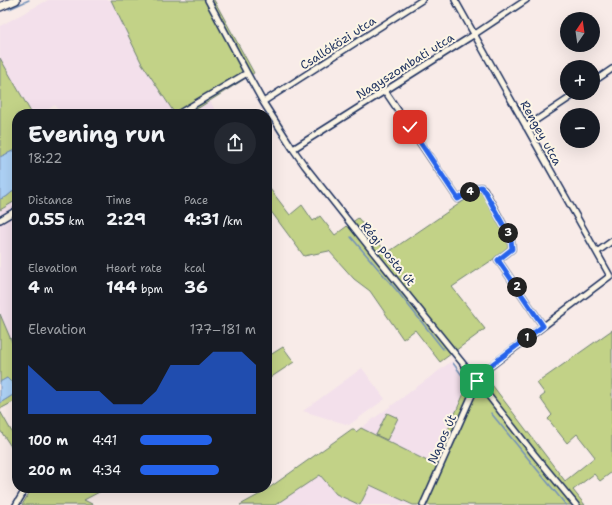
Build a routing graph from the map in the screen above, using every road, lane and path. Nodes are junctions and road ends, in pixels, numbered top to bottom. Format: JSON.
{"nodes":[{"id":1,"x":16,"y":0,"type":"edge"},
{"id":2,"x":422,"y":0,"type":"edge"},
{"id":3,"x":455,"y":0,"type":"edge"},
{"id":4,"x":526,"y":0,"type":"edge"},
{"id":5,"x":210,"y":1,"type":"edge"},
{"id":6,"x":0,"y":7,"type":"edge"},
{"id":7,"x":475,"y":34,"type":"junction"},
{"id":8,"x":612,"y":70,"type":"edge"},
{"id":9,"x":247,"y":73,"type":"junction"},
{"id":10,"x":600,"y":78,"type":"edge"},
{"id":11,"x":385,"y":90,"type":"junction"},
{"id":12,"x":566,"y":100,"type":"edge"},
{"id":13,"x":263,"y":102,"type":"junction"},
{"id":14,"x":186,"y":109,"type":"edge"},
{"id":15,"x":267,"y":109,"type":"edge"},
{"id":16,"x":272,"y":116,"type":"edge"},
{"id":17,"x":526,"y":127,"type":"junction"},
{"id":18,"x":293,"y":149,"type":"junction"},
{"id":19,"x":12,"y":213,"type":"edge"},
{"id":20,"x":0,"y":220,"type":"edge"},
{"id":21,"x":612,"y":241,"type":"edge"},
{"id":22,"x":597,"y":252,"type":"junction"},
{"id":23,"x":610,"y":276,"type":"joint"},
{"id":24,"x":543,"y":326,"type":"junction"},
{"id":25,"x":477,"y":381,"type":"junction"},
{"id":26,"x":23,"y":493,"type":"edge"},
{"id":27,"x":16,"y":505,"type":"edge"},
{"id":28,"x":423,"y":505,"type":"edge"},
{"id":29,"x":576,"y":505,"type":"edge"}],
"edges":[{"from":1,"to":6,"type":"street"},
{"from":2,"to":13,"type":"street","name":"Csallóközi utca"},
{"from":3,"to":7,"type":"street","name":"Rengey utca"},
{"from":4,"to":7,"type":"street","name":"Nagyszombati utca"},
{"from":5,"to":9,"type":"street","name":"Régi posta út"},
{"from":7,"to":11,"type":"street","name":"Nagyszombati utca"},
{"from":7,"to":17,"type":"street","name":"Rengey utca"},
{"from":8,"to":10,"type":"street"},
{"from":9,"to":13,"type":"street","name":"Régi posta út"},
{"from":9,"to":14,"type":"street"},
{"from":11,"to":18,"type":"street","name":"Nagyszombati utca"},
{"from":11,"to":24,"type":"street"},
{"from":12,"to":17,"type":"street"},
{"from":13,"to":15,"type":"street","name":"Régi posta út"},
{"from":16,"to":18,"type":"street","name":"Régi posta út"},
{"from":17,"to":22,"type":"street","name":"Rengey utca"},
{"from":18,"to":25,"type":"street","name":"Régi posta út"},
{"from":19,"to":20,"type":"street"},
{"from":21,"to":22,"type":"street"},
{"from":22,"to":23,"type":"street","name":"Rengey utca"},
{"from":23,"to":24,"type":"street","name":"Napos út"},
{"from":24,"to":25,"type":"street","name":"Napos út"},
{"from":25,"to":28,"type":"street","name":"Napos út"},
{"from":25,"to":29,"type":"street","name":"Régi posta út"},
{"from":26,"to":27,"type":"street"}]}
